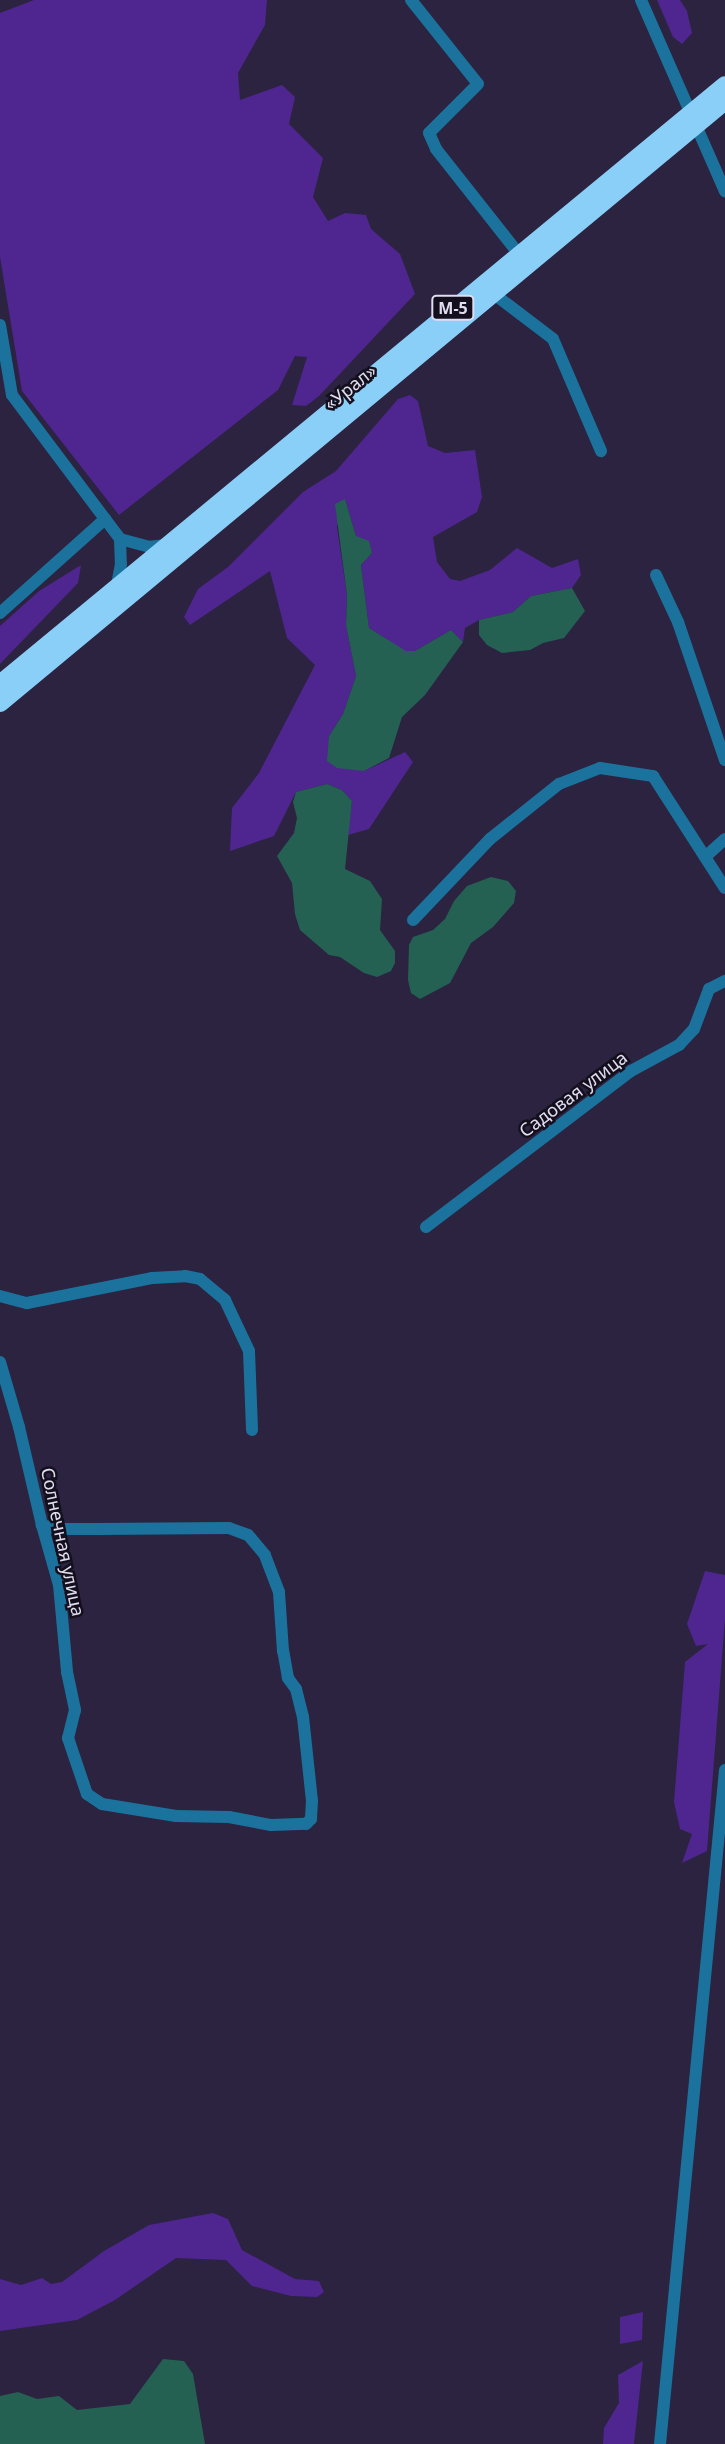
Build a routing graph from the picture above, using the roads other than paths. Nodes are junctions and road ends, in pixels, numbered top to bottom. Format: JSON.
{"nodes":[{"id":1,"x":411,"y":0,"type":"edge"},
{"id":2,"x":641,"y":0,"type":"edge"},
{"id":3,"x":725,"y":85,"type":"edge"},
{"id":4,"x":725,"y":101,"type":"edge"},
{"id":5,"x":695,"y":118,"type":"junction"},
{"id":6,"x":678,"y":142,"type":"junction"},
{"id":7,"x":707,"y":145,"type":"junction"},
{"id":8,"x":725,"y":191,"type":"edge"},
{"id":9,"x":519,"y":254,"type":"junction"},
{"id":10,"x":494,"y":294,"type":"junction"},
{"id":11,"x":0,"y":325,"type":"edge"},
{"id":12,"x":601,"y":451,"type":"dead end"},
{"id":13,"x":106,"y":519,"type":"junction"},
{"id":14,"x":120,"y":539,"type":"junction"},
{"id":15,"x":165,"y":545,"type":"junction"},
{"id":16,"x":656,"y":575,"type":"dead end"},
{"id":17,"x":117,"y":585,"type":"junction"},
{"id":18,"x":0,"y":612,"type":"edge"},
{"id":19,"x":0,"y":684,"type":"edge"},
{"id":20,"x":0,"y":704,"type":"edge"},
{"id":21,"x":725,"y":760,"type":"edge"},
{"id":22,"x":725,"y":839,"type":"edge"},
{"id":23,"x":705,"y":857,"type":"junction"},
{"id":24,"x":725,"y":888,"type":"edge"},
{"id":25,"x":413,"y":920,"type":"dead end"},
{"id":26,"x":725,"y":981,"type":"edge"},
{"id":27,"x":426,"y":1227,"type":"dead end"},
{"id":28,"x":0,"y":1296,"type":"edge"},
{"id":29,"x":0,"y":1362,"type":"edge"},
{"id":30,"x":252,"y":1430,"type":"dead end"},
{"id":31,"x":42,"y":1525,"type":"junction"},
{"id":32,"x":725,"y":1770,"type":"edge"},
{"id":33,"x":660,"y":2444,"type":"edge"}],
"edges":[{"from":1,"to":9,"type":"street"},
{"from":2,"to":5,"type":"street"},
{"from":3,"to":5,"type":"highway","name":"«Урал»","number":"М-5"},
{"from":4,"to":5,"type":"highway","name":"«Урал»","number":"М-5"},
{"from":5,"to":6,"type":"highway","name":"«Урал»","number":"М-5"},
{"from":5,"to":7,"type":"street"},
{"from":5,"to":9,"type":"highway","name":"«Урал»","number":"М-5"},
{"from":6,"to":7,"type":"street"},
{"from":6,"to":10,"type":"highway","name":"«Урал»","number":"М-5"},
{"from":7,"to":8,"type":"street"},
{"from":9,"to":15,"type":"highway","name":"«Урал»","number":"М-5"},
{"from":10,"to":12,"type":"street"},
{"from":10,"to":20,"type":"highway","name":"«Урал»","number":"М-5"},
{"from":11,"to":13,"type":"street"},
{"from":13,"to":14,"type":"street"},
{"from":13,"to":18,"type":"street"},
{"from":14,"to":15,"type":"street"},
{"from":14,"to":17,"type":"street"},
{"from":15,"to":17,"type":"highway","name":"«Урал»","number":"М-5"},
{"from":16,"to":21,"type":"street"},
{"from":17,"to":19,"type":"highway","name":"«Урал»","number":"М-5"},
{"from":22,"to":23,"type":"street"},
{"from":23,"to":24,"type":"street"},
{"from":23,"to":25,"type":"street"},
{"from":26,"to":27,"type":"street","name":"Садовая улица"},
{"from":28,"to":30,"type":"street"},
{"from":29,"to":31,"type":"street","name":"Солнечная улица"},
{"from":31,"to":31,"type":"street","name":"Солнечная улица"},
{"from":32,"to":33,"type":"street"}]}
